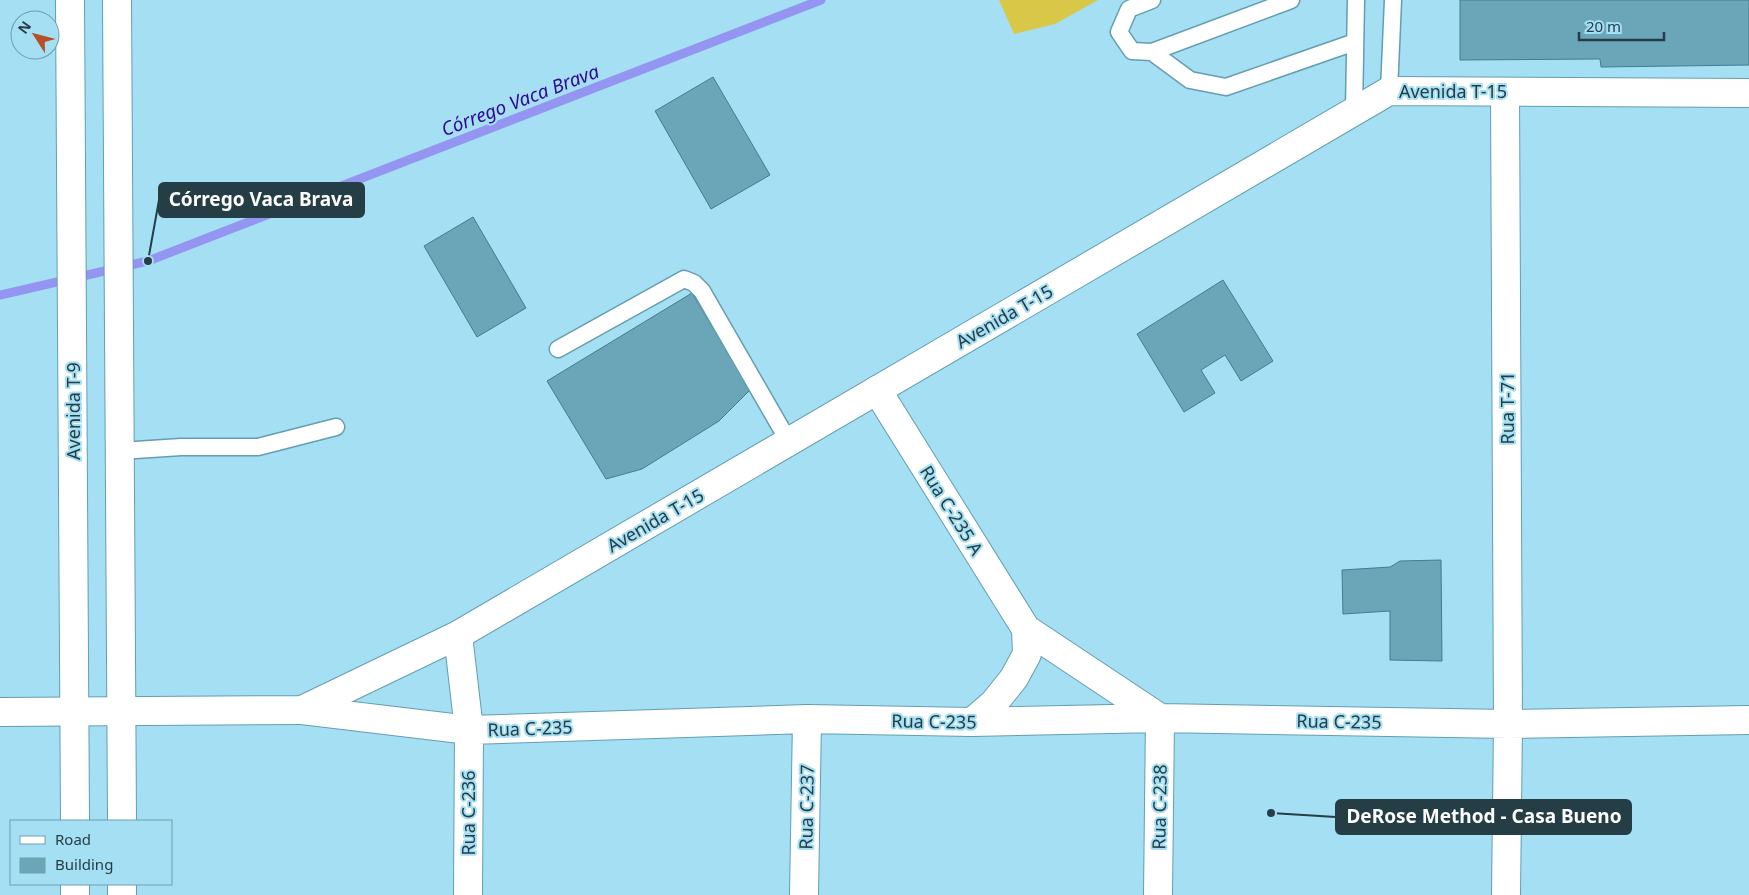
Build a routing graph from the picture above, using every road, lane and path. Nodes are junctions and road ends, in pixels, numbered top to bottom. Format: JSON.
{"nodes":[{"id":1,"x":70,"y":0,"type":"edge"},
{"id":2,"x":117,"y":0,"type":"edge"},
{"id":3,"x":1152,"y":0,"type":"edge"},
{"id":4,"x":1291,"y":0,"type":"edge"},
{"id":5,"x":1356,"y":0,"type":"edge"},
{"id":6,"x":1393,"y":0,"type":"edge"},
{"id":7,"x":1355,"y":42,"type":"junction"},
{"id":8,"x":1152,"y":52,"type":"junction"},
{"id":9,"x":1389,"y":91,"type":"junction"},
{"id":10,"x":1505,"y":92,"type":"junction"},
{"id":11,"x":1749,"y":93,"type":"edge"},
{"id":12,"x":1354,"y":111,"type":"junction"},
{"id":13,"x":558,"y":349,"type":"dead end"},
{"id":14,"x":877,"y":390,"type":"junction"},
{"id":15,"x":336,"y":427,"type":"dead end"},
{"id":16,"x":789,"y":442,"type":"junction"},
{"id":17,"x":120,"y":451,"type":"junction"},
{"id":18,"x":1026,"y":629,"type":"junction"},
{"id":19,"x":458,"y":635,"type":"junction"},
{"id":20,"x":302,"y":710,"type":"junction"},
{"id":21,"x":0,"y":712,"type":"edge"},
{"id":22,"x":75,"y":712,"type":"junction"},
{"id":23,"x":121,"y":712,"type":"junction"},
{"id":24,"x":1160,"y":718,"type":"junction"},
{"id":25,"x":807,"y":719,"type":"junction"},
{"id":26,"x":1749,"y":720,"type":"edge"},
{"id":27,"x":972,"y":722,"type":"junction"},
{"id":28,"x":1508,"y":724,"type":"junction"},
{"id":29,"x":469,"y":730,"type":"junction"},
{"id":30,"x":75,"y":820,"type":"edge"},
{"id":31,"x":122,"y":820,"type":"edge"},
{"id":32,"x":468,"y":895,"type":"edge"},
{"id":33,"x":804,"y":895,"type":"edge"},
{"id":34,"x":1158,"y":895,"type":"edge"},
{"id":35,"x":1506,"y":895,"type":"edge"}],
"edges":[{"from":1,"to":22,"type":"street","name":"Avenida T-9"},
{"from":2,"to":17,"type":"street"},
{"from":3,"to":8,"type":"lane"},
{"from":4,"to":8,"type":"lane"},
{"from":5,"to":7,"type":"lane"},
{"from":6,"to":9,"type":"lane"},
{"from":7,"to":8,"type":"lane"},
{"from":7,"to":12,"type":"lane"},
{"from":9,"to":10,"type":"street","name":"Avenida T-15"},
{"from":9,"to":12,"type":"street","name":"Avenida T-15"},
{"from":10,"to":11,"type":"street","name":"Avenida T-15"},
{"from":10,"to":28,"type":"street","name":"Rua T-71"},
{"from":12,"to":14,"type":"street","name":"Avenida T-15"},
{"from":13,"to":16,"type":"lane"},
{"from":14,"to":16,"type":"street","name":"Avenida T-15"},
{"from":14,"to":18,"type":"street","name":"Rua C-235 A"},
{"from":15,"to":17,"type":"lane"},
{"from":16,"to":19,"type":"street","name":"Avenida T-15"},
{"from":17,"to":23,"type":"street"},
{"from":18,"to":24,"type":"street","name":"Rua C-235 A"},
{"from":18,"to":27,"type":"street"},
{"from":19,"to":20,"type":"street","name":"Avenida T-15"},
{"from":19,"to":29,"type":"street","name":"Rua C-236"},
{"from":20,"to":23,"type":"street","name":"Rua C-235"},
{"from":20,"to":29,"type":"street","name":"Rua C-235"},
{"from":21,"to":22,"type":"street","name":"Rua C-235"},
{"from":22,"to":23,"type":"street","name":"Rua C-235"},
{"from":22,"to":30,"type":"street","name":"Avenida T-9"},
{"from":23,"to":31,"type":"street"},
{"from":24,"to":27,"type":"street","name":"Rua C-235"},
{"from":24,"to":28,"type":"street","name":"Rua C-235"},
{"from":24,"to":34,"type":"street","name":"Rua C-238"},
{"from":25,"to":27,"type":"street","name":"Rua C-235"},
{"from":25,"to":29,"type":"street","name":"Rua C-235"},
{"from":25,"to":33,"type":"street","name":"Rua C-237"},
{"from":26,"to":28,"type":"street","name":"Rua C-235"},
{"from":28,"to":35,"type":"street","name":"Rua T-71"},
{"from":29,"to":32,"type":"street","name":"Rua C-236"}]}
